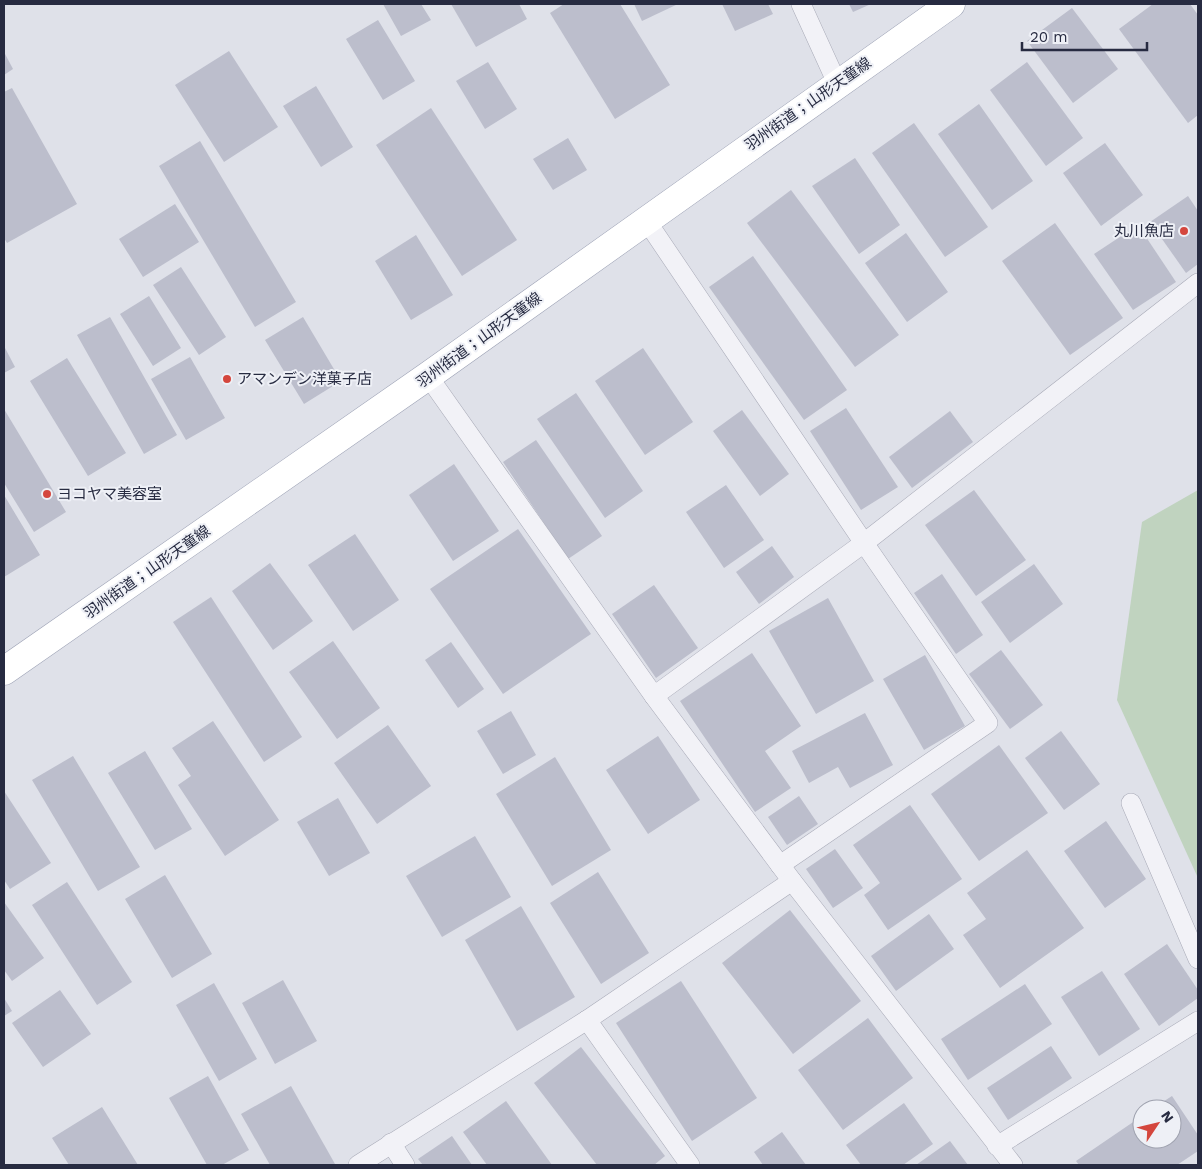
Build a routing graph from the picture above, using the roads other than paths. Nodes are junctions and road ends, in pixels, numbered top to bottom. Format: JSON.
{"nodes":[{"id":1,"x":801,"y":4,"type":"edge"},
{"id":2,"x":951,"y":4,"type":"edge"},
{"id":3,"x":837,"y":83,"type":"junction"},
{"id":4,"x":646,"y":220,"type":"junction"},
{"id":5,"x":1198,"y":283,"type":"edge"},
{"id":6,"x":428,"y":376,"type":"junction"},
{"id":7,"x":864,"y":543,"type":"junction"},
{"id":8,"x":4,"y":671,"type":"edge"},
{"id":9,"x":654,"y":696,"type":"junction"},
{"id":10,"x":1131,"y":803,"type":"dead end"},
{"id":11,"x":780,"y":865,"type":"junction"},
{"id":12,"x":792,"y":881,"type":"junction"},
{"id":13,"x":1198,"y":959,"type":"edge"},
{"id":14,"x":587,"y":1020,"type":"junction"},
{"id":15,"x":1198,"y":1021,"type":"edge"},
{"id":16,"x":391,"y":1144,"type":"junction"},
{"id":17,"x":997,"y":1146,"type":"junction"},
{"id":18,"x":358,"y":1165,"type":"edge"},
{"id":19,"x":405,"y":1165,"type":"edge"},
{"id":20,"x":690,"y":1165,"type":"edge"},
{"id":21,"x":1013,"y":1165,"type":"edge"}],
"edges":[{"from":1,"to":3,"type":"lane"},
{"from":2,"to":3,"type":"main road","name":"羽州街道；山形天童線"},
{"from":3,"to":4,"type":"main road","name":"羽州街道；山形天童線"},
{"from":4,"to":6,"type":"main road","name":"羽州街道；山形天童線"},
{"from":4,"to":7,"type":"lane"},
{"from":5,"to":7,"type":"lane"},
{"from":6,"to":8,"type":"main road","name":"羽州街道；山形天童線"},
{"from":6,"to":9,"type":"lane"},
{"from":7,"to":9,"type":"lane"},
{"from":7,"to":11,"type":"lane"},
{"from":9,"to":11,"type":"lane"},
{"from":10,"to":13,"type":"lane"},
{"from":11,"to":12,"type":"lane"},
{"from":12,"to":14,"type":"lane"},
{"from":12,"to":17,"type":"lane"},
{"from":14,"to":16,"type":"lane"},
{"from":14,"to":20,"type":"lane"},
{"from":15,"to":17,"type":"lane"},
{"from":16,"to":18,"type":"lane"},
{"from":16,"to":19,"type":"lane"},
{"from":17,"to":21,"type":"lane"}]}
